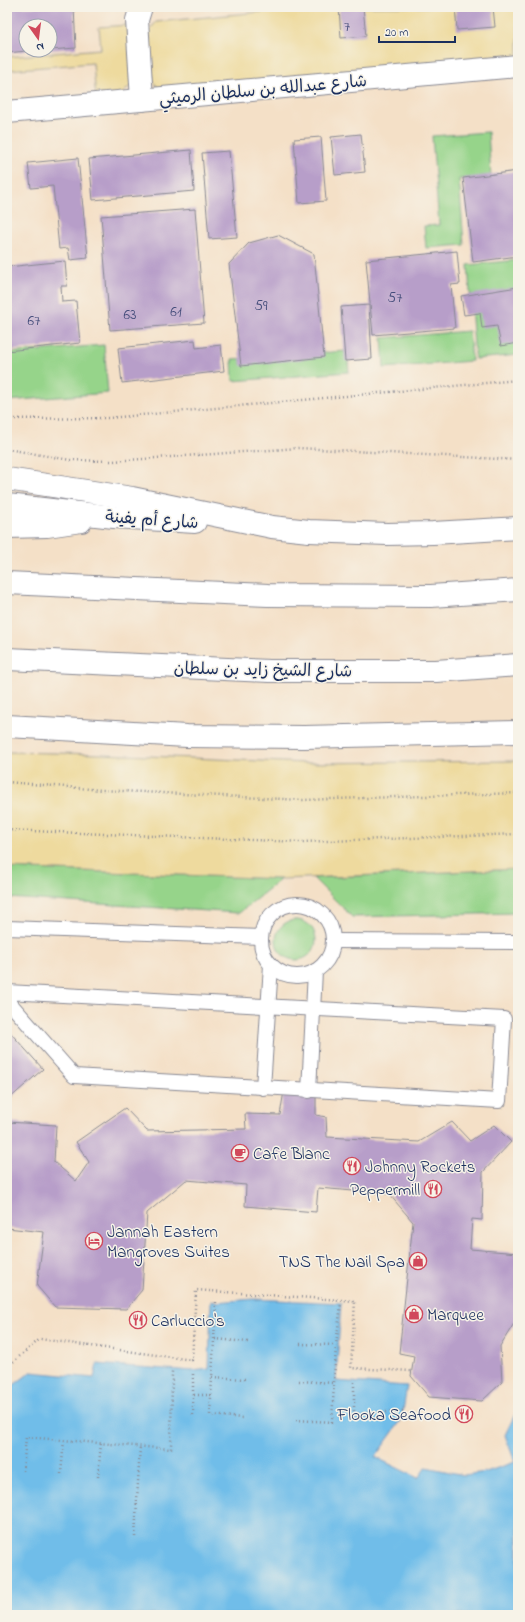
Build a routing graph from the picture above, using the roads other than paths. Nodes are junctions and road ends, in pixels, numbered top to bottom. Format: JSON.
{"nodes":[{"id":1,"x":141,"y":7,"type":"edge"},
{"id":2,"x":518,"y":66,"type":"edge"},
{"id":3,"x":142,"y":100,"type":"junction"},
{"id":4,"x":7,"y":112,"type":"edge"},
{"id":5,"x":7,"y":479,"type":"edge"},
{"id":6,"x":7,"y":505,"type":"edge"},
{"id":7,"x":114,"y":517,"type":"junction"},
{"id":8,"x":272,"y":527,"type":"junction"},
{"id":9,"x":7,"y":528,"type":"edge"},
{"id":10,"x":518,"y":528,"type":"edge"},
{"id":11,"x":7,"y":583,"type":"edge"},
{"id":12,"x":518,"y":590,"type":"edge"},
{"id":13,"x":7,"y":659,"type":"edge"},
{"id":14,"x":518,"y":665,"type":"edge"},
{"id":15,"x":7,"y":726,"type":"edge"},
{"id":16,"x":64,"y":730,"type":"junction"},
{"id":17,"x":517,"y":733,"type":"edge"},
{"id":18,"x":7,"y":737,"type":"edge"},
{"id":19,"x":7,"y":928,"type":"edge"},
{"id":20,"x":261,"y":937,"type":"junction"},
{"id":21,"x":334,"y":941,"type":"junction"},
{"id":22,"x":518,"y":942,"type":"edge"},
{"id":23,"x":271,"y":965,"type":"junction"},
{"id":24,"x":315,"y":971,"type":"junction"},
{"id":25,"x":7,"y":992,"type":"edge"},
{"id":26,"x":7,"y":1000,"type":"edge"},
{"id":27,"x":268,"y":1006,"type":"junction"},
{"id":28,"x":313,"y":1008,"type":"junction"},
{"id":29,"x":264,"y":1088,"type":"junction"},
{"id":30,"x":309,"y":1091,"type":"junction"}],
"edges":[{"from":1,"to":3,"type":"main road"},
{"from":2,"to":3,"type":"main road","name":"شارع عبدالله بن سلطان الرميثي"},
{"from":3,"to":4,"type":"main road","name":"شارع عبدالله بن سلطان الرميثي"},
{"from":5,"to":8,"type":"main road"},
{"from":6,"to":7,"type":"main road","name":"شارع أم يفينة"},
{"from":7,"to":8,"type":"main road","name":"شارع أم يفينة"},
{"from":7,"to":9,"type":"main road"},
{"from":8,"to":10,"type":"main road"},
{"from":11,"to":12,"type":"main road"},
{"from":13,"to":14,"type":"main road","name":"شارع الشيخ زايد بن سلطان"},
{"from":15,"to":16,"type":"main road"},
{"from":16,"to":17,"type":"main road"},
{"from":16,"to":18,"type":"lane"},
{"from":19,"to":20,"type":"lane"},
{"from":20,"to":21,"type":"lane"},
{"from":20,"to":23,"type":"lane"},
{"from":21,"to":22,"type":"lane"},
{"from":21,"to":24,"type":"lane"},
{"from":23,"to":24,"type":"lane"},
{"from":23,"to":27,"type":"lane"},
{"from":24,"to":28,"type":"lane"},
{"from":25,"to":27,"type":"lane"},
{"from":26,"to":29,"type":"lane"},
{"from":27,"to":28,"type":"lane"},
{"from":27,"to":29,"type":"lane"},
{"from":28,"to":30,"type":"lane"},
{"from":28,"to":30,"type":"lane"},
{"from":29,"to":30,"type":"lane"}]}
